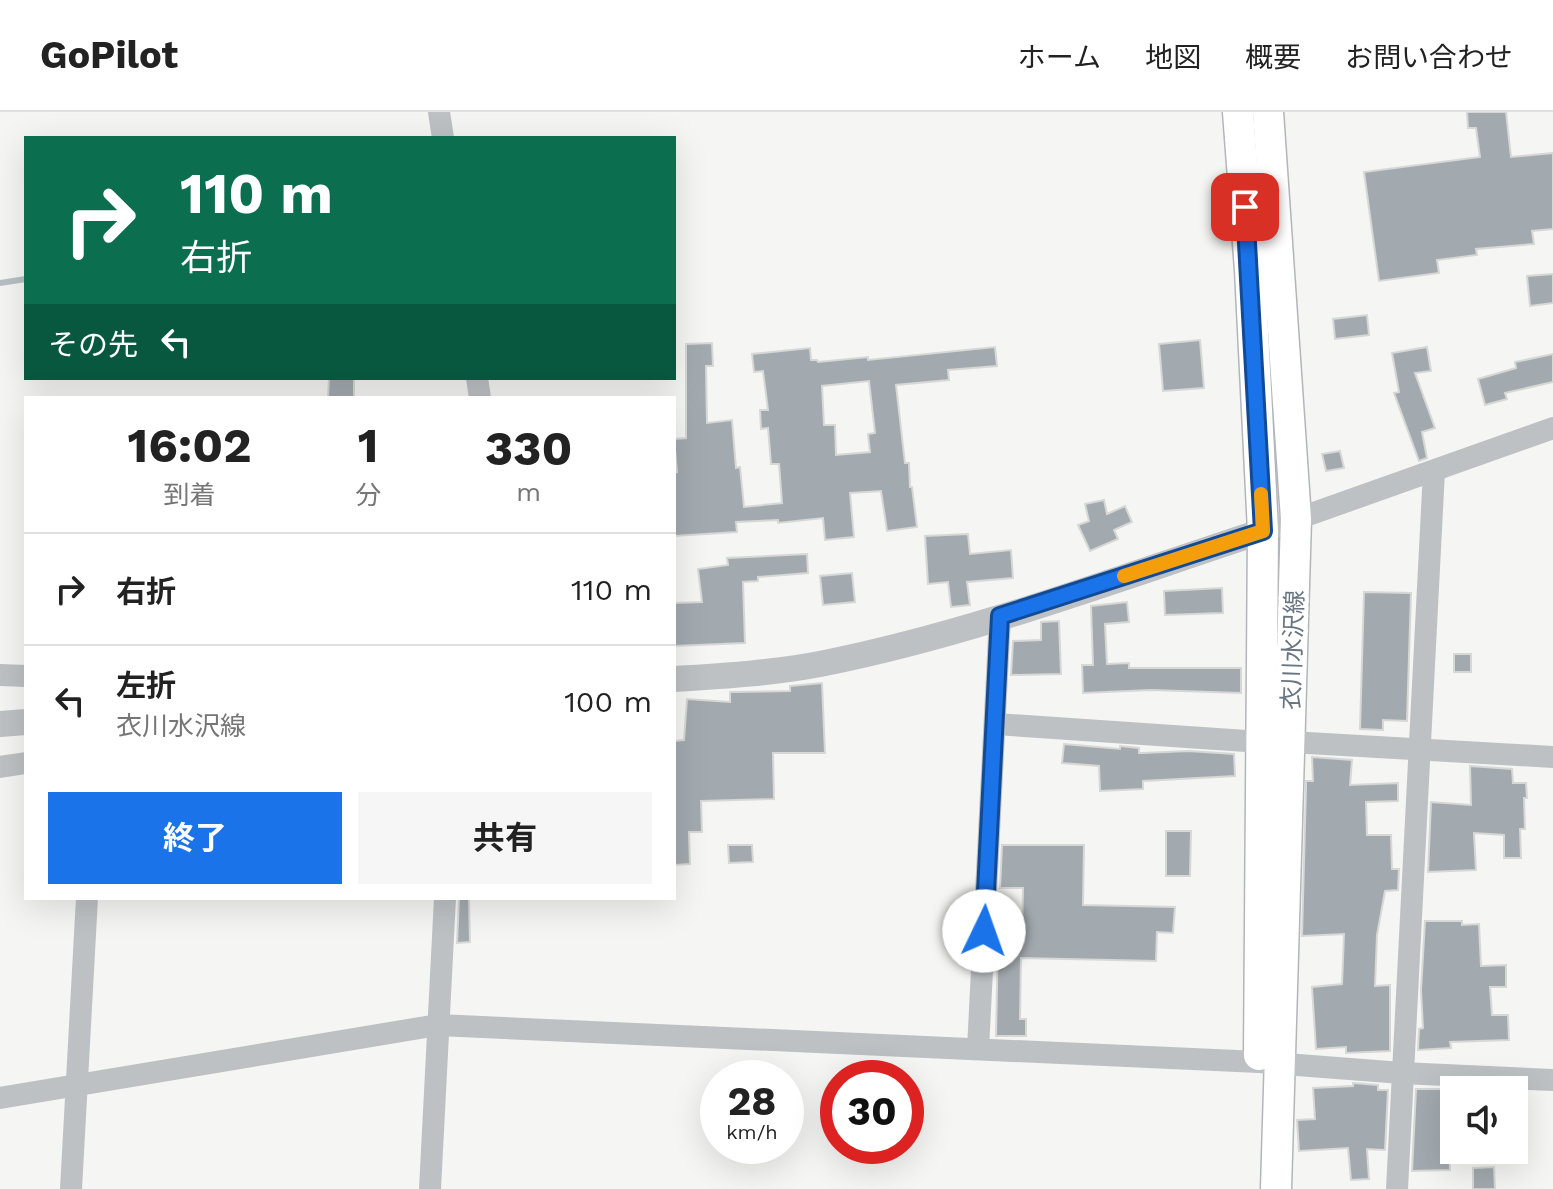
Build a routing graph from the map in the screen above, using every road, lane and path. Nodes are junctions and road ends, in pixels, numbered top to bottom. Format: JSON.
{"nodes":[{"id":1,"x":439,"y":112,"type":"edge"},
{"id":2,"x":1238,"y":112,"type":"edge"},
{"id":3,"x":1268,"y":112,"type":"edge"},
{"id":4,"x":443,"y":136,"type":"edge"},
{"id":5,"x":1553,"y":428,"type":"edge"},
{"id":6,"x":1434,"y":471,"type":"junction"},
{"id":7,"x":1296,"y":519,"type":"junction"},
{"id":8,"x":1263,"y":531,"type":"junction"},
{"id":9,"x":1000,"y":616,"type":"junction"},
{"id":10,"x":0,"y":675,"type":"edge"},
{"id":11,"x":24,"y":676,"type":"edge"},
{"id":12,"x":676,"y":679,"type":"edge"},
{"id":13,"x":24,"y":722,"type":"edge"},
{"id":14,"x":0,"y":724,"type":"edge"},
{"id":15,"x":996,"y":724,"type":"junction"},
{"id":16,"x":1276,"y":742,"type":"junction"},
{"id":17,"x":1418,"y":750,"type":"junction"},
{"id":18,"x":1553,"y":757,"type":"edge"},
{"id":19,"x":24,"y":763,"type":"edge"},
{"id":20,"x":0,"y":767,"type":"edge"},
{"id":21,"x":87,"y":900,"type":"edge"},
{"id":22,"x":445,"y":900,"type":"edge"},
{"id":23,"x":438,"y":1025,"type":"junction"},
{"id":24,"x":978,"y":1049,"type":"junction"},
{"id":25,"x":1269,"y":1064,"type":"junction"},
{"id":26,"x":1402,"y":1073,"type":"junction"},
{"id":27,"x":1553,"y":1080,"type":"edge"},
{"id":28,"x":78,"y":1084,"type":"junction"},
{"id":29,"x":0,"y":1098,"type":"edge"},
{"id":30,"x":71,"y":1189,"type":"edge"},
{"id":31,"x":430,"y":1189,"type":"edge"},
{"id":32,"x":1255,"y":1189,"type":"edge"},
{"id":33,"x":1276,"y":1189,"type":"edge"},
{"id":34,"x":1397,"y":1189,"type":"edge"}],
"edges":[{"from":1,"to":4,"type":"street"},
{"from":2,"to":8,"type":"main road","name":"衣川水沢線"},
{"from":3,"to":7,"type":"main road","name":"衣川水沢線"},
{"from":5,"to":6,"type":"street"},
{"from":6,"to":7,"type":"street"},
{"from":6,"to":17,"type":"street"},
{"from":7,"to":8,"type":"street"},
{"from":7,"to":16,"type":"main road","name":"衣川水沢線"},
{"from":8,"to":9,"type":"street"},
{"from":8,"to":16,"type":"main road","name":"衣川水沢線"},
{"from":9,"to":12,"type":"street"},
{"from":9,"to":15,"type":"street"},
{"from":10,"to":11,"type":"street"},
{"from":13,"to":14,"type":"street"},
{"from":15,"to":16,"type":"street"},
{"from":15,"to":24,"type":"street"},
{"from":16,"to":17,"type":"street"},
{"from":16,"to":25,"type":"main road","name":"衣川水沢線"},
{"from":17,"to":18,"type":"street"},
{"from":17,"to":26,"type":"street"},
{"from":19,"to":20,"type":"street"},
{"from":21,"to":28,"type":"street"},
{"from":22,"to":23,"type":"street"},
{"from":23,"to":24,"type":"street"},
{"from":23,"to":28,"type":"street"},
{"from":23,"to":31,"type":"street"},
{"from":24,"to":25,"type":"street"},
{"from":25,"to":26,"type":"street"},
{"from":25,"to":32,"type":"main road","name":"衣川水沢線"},
{"from":25,"to":33,"type":"main road","name":"衣川水沢線"},
{"from":26,"to":27,"type":"street"},
{"from":26,"to":34,"type":"street"},
{"from":28,"to":29,"type":"street"},
{"from":28,"to":30,"type":"street"}]}
